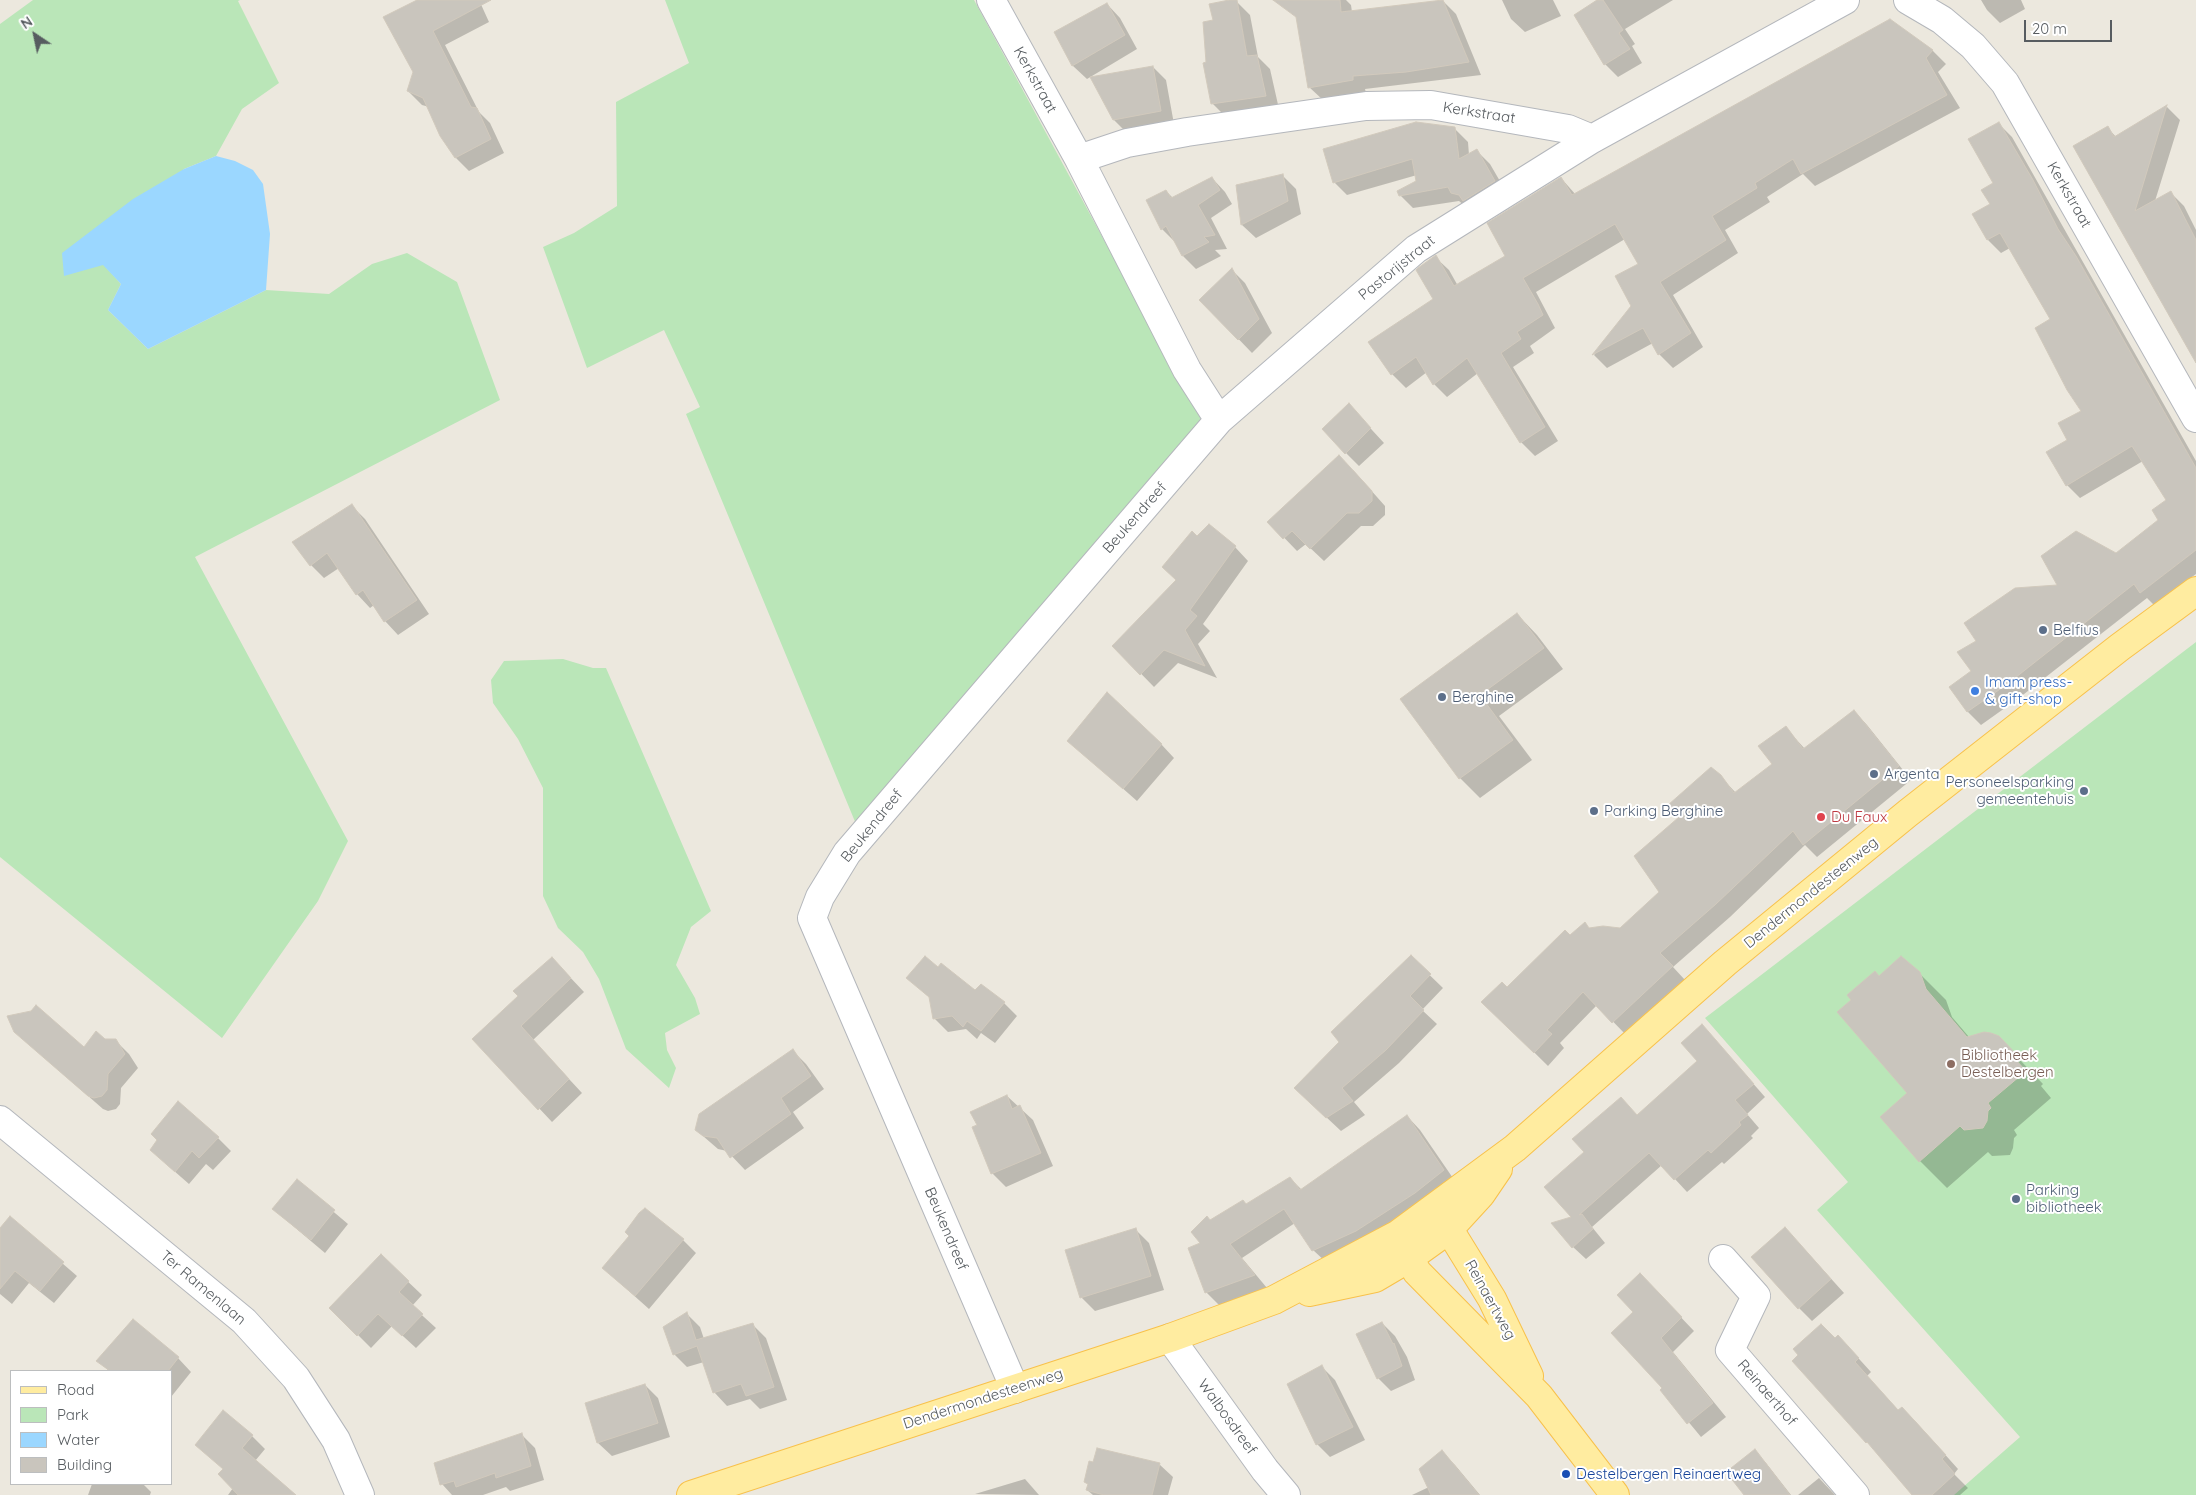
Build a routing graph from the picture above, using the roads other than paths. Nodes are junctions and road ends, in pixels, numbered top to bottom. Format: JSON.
{"nodes":[{"id":1,"x":991,"y":0,"type":"edge"},
{"id":2,"x":1845,"y":0,"type":"edge"},
{"id":3,"x":1908,"y":0,"type":"edge"},
{"id":4,"x":1592,"y":139,"type":"junction"},
{"id":5,"x":1079,"y":160,"type":"junction"},
{"id":6,"x":2196,"y":418,"type":"edge"},
{"id":7,"x":1219,"y":420,"type":"junction"},
{"id":8,"x":2196,"y":590,"type":"edge"},
{"id":9,"x":0,"y":1120,"type":"edge"},
{"id":10,"x":1441,"y":1219,"type":"junction"},
{"id":11,"x":1403,"y":1247,"type":"junction"},
{"id":12,"x":1723,"y":1259,"type":"dead end"},
{"id":13,"x":1170,"y":1338,"type":"junction"},
{"id":14,"x":1015,"y":1389,"type":"junction"},
{"id":15,"x":1539,"y":1396,"type":"junction"},
{"id":16,"x":360,"y":1495,"type":"edge"},
{"id":17,"x":691,"y":1495,"type":"edge"},
{"id":18,"x":1286,"y":1495,"type":"edge"},
{"id":19,"x":1615,"y":1495,"type":"edge"},
{"id":20,"x":1856,"y":1495,"type":"edge"}],
"edges":[{"from":1,"to":5,"type":"street","name":"Kerkstraat"},
{"from":2,"to":4,"type":"street"},
{"from":3,"to":6,"type":"street","name":"Kerkstraat"},
{"from":4,"to":5,"type":"street","name":"Kerkstraat"},
{"from":4,"to":7,"type":"street","name":"Pastorijstraat"},
{"from":5,"to":7,"type":"street","name":"Kerkstraat"},
{"from":7,"to":14,"type":"street","name":"Beukendreef"},
{"from":8,"to":10,"type":"main road","name":"Dendermondesteenweg"},
{"from":9,"to":16,"type":"street","name":"Ter Ramenlaan"},
{"from":10,"to":11,"type":"main road","name":"Dendermondesteenweg"},
{"from":10,"to":15,"type":"main road","name":"Reinaertweg"},
{"from":11,"to":13,"type":"main road","name":"Dendermondesteenweg"},
{"from":11,"to":15,"type":"main road","name":"Reinaertweg"},
{"from":12,"to":20,"type":"street","name":"Reinaerthof"},
{"from":13,"to":14,"type":"main road","name":"Dendermondesteenweg"},
{"from":13,"to":18,"type":"street","name":"Walbosdreef"},
{"from":14,"to":17,"type":"main road","name":"Dendermondesteenweg"},
{"from":15,"to":19,"type":"main road","name":"Reinaertweg"}]}
